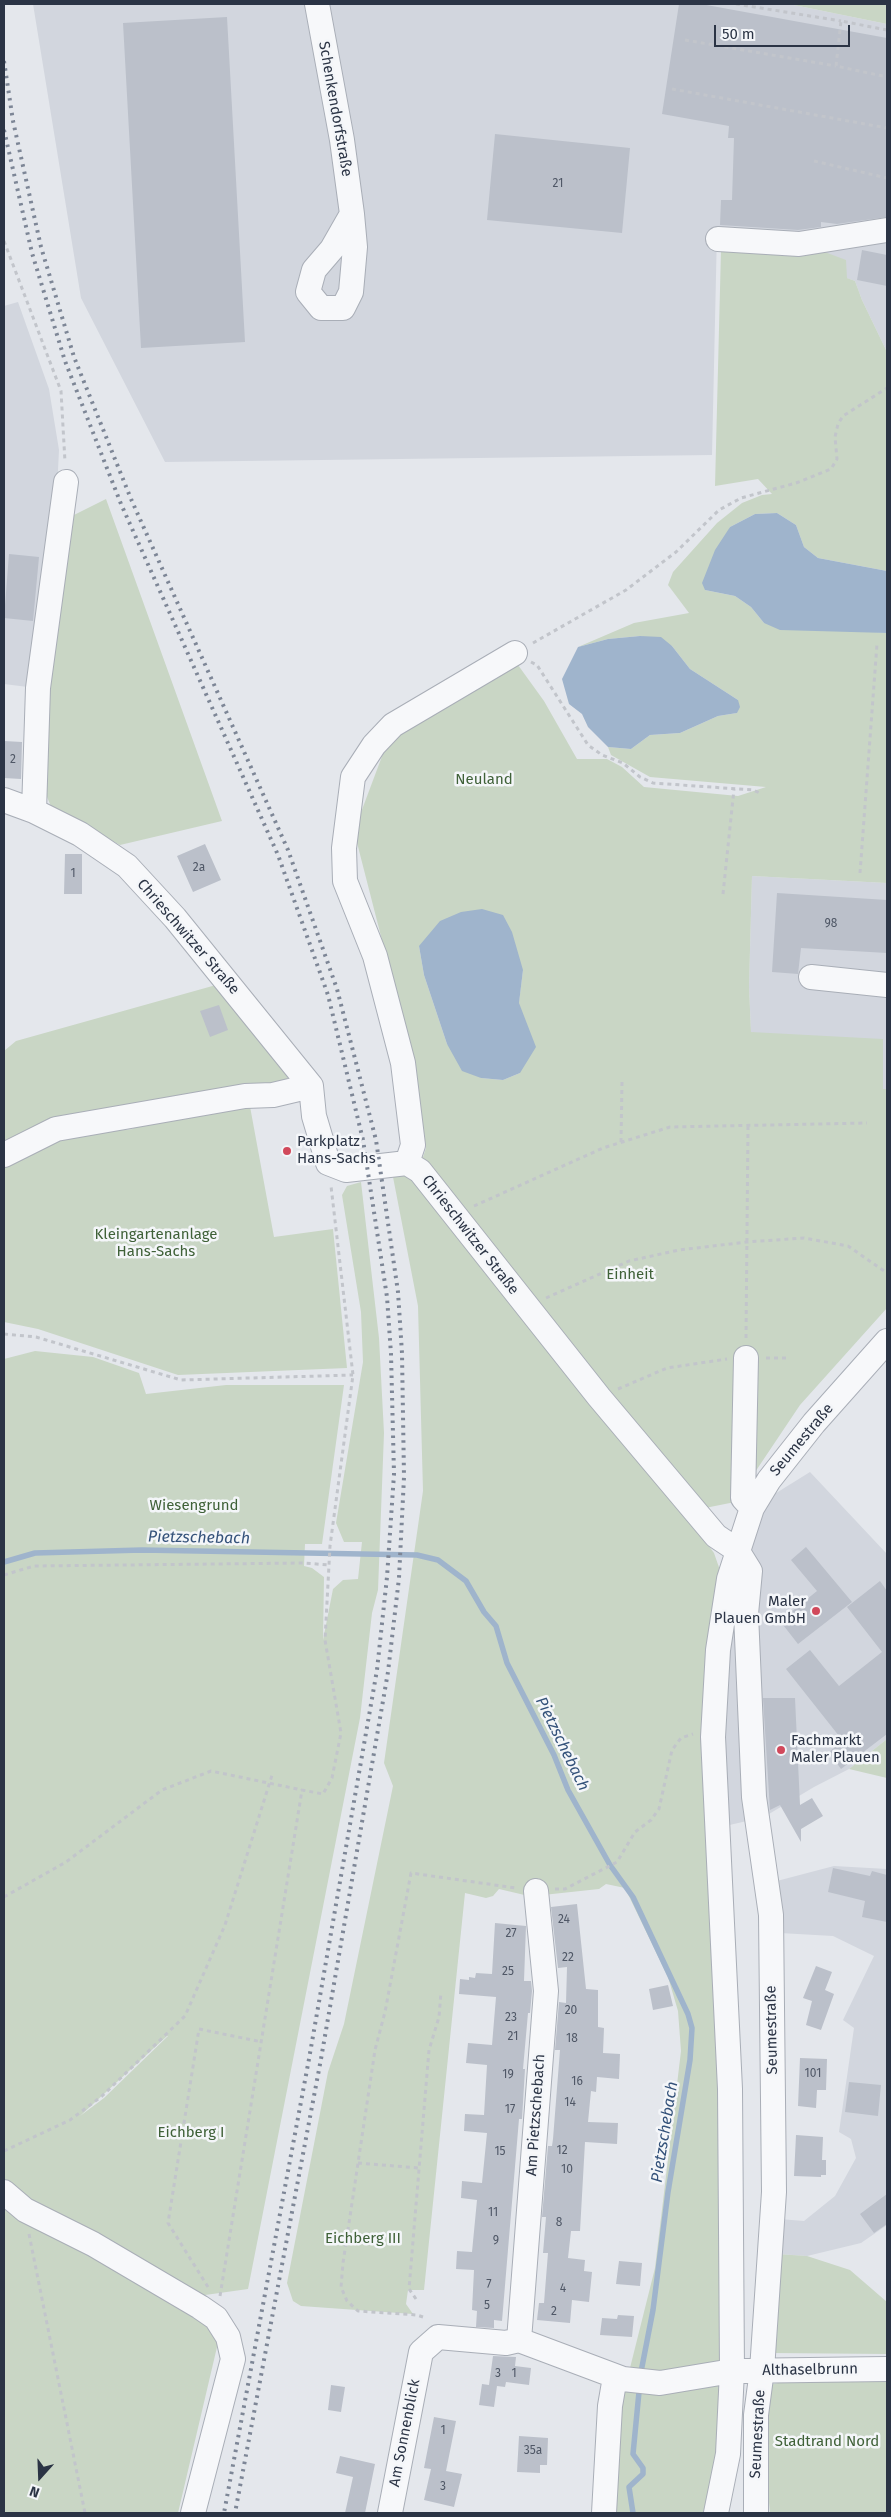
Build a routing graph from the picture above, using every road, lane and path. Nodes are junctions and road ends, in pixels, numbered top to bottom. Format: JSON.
{"nodes":[{"id":1,"x":317,"y":4,"type":"edge"},
{"id":2,"x":736,"y":4,"type":"edge"},
{"id":3,"x":841,"y":21,"type":"junction"},
{"id":4,"x":887,"y":30,"type":"edge"},
{"id":5,"x":685,"y":40,"type":"dead end"},
{"id":6,"x":836,"y":66,"type":"junction"},
{"id":7,"x":887,"y":77,"type":"edge"},
{"id":8,"x":672,"y":89,"type":"dead end"},
{"id":9,"x":887,"y":128,"type":"edge"},
{"id":10,"x":814,"y":161,"type":"dead end"},
{"id":11,"x":887,"y":178,"type":"edge"},
{"id":12,"x":352,"y":214,"type":"dead end"},
{"id":13,"x":887,"y":230,"type":"edge"},
{"id":14,"x":718,"y":239,"type":"dead end"},
{"id":15,"x":4,"y":241,"type":"edge"},
{"id":16,"x":887,"y":388,"type":"edge"},
{"id":17,"x":66,"y":482,"type":"joint"},
{"id":18,"x":877,"y":644,"type":"dead end"},
{"id":19,"x":515,"y":653,"type":"junction"},
{"id":20,"x":734,"y":789,"type":"junction"},
{"id":21,"x":762,"y":794,"type":"dead end"},
{"id":22,"x":4,"y":800,"type":"edge"},
{"id":23,"x":34,"y":810,"type":"junction"},
{"id":24,"x":860,"y":873,"type":"dead end"},
{"id":25,"x":723,"y":894,"type":"dead end"},
{"id":26,"x":811,"y":977,"type":"dead end"},
{"id":27,"x":887,"y":985,"type":"edge"},
{"id":28,"x":622,"y":1082,"type":"dead end"},
{"id":29,"x":312,"y":1086,"type":"junction"},
{"id":30,"x":867,"y":1123,"type":"dead end"},
{"id":31,"x":748,"y":1126,"type":"junction"},
{"id":32,"x":621,"y":1142,"type":"junction"},
{"id":33,"x":4,"y":1155,"type":"edge"},
{"id":34,"x":328,"y":1163,"type":"junction"},
{"id":35,"x":407,"y":1163,"type":"junction"},
{"id":36,"x":457,"y":1218,"type":"junction"},
{"id":37,"x":747,"y":1242,"type":"junction"},
{"id":38,"x":887,"y":1273,"type":"edge"},
{"id":39,"x":528,"y":1307,"type":"junction"},
{"id":40,"x":4,"y":1334,"type":"edge"},
{"id":41,"x":887,"y":1341,"type":"edge"},
{"id":42,"x":746,"y":1358,"type":"junction"},
{"id":43,"x":788,"y":1358,"type":"dead end"},
{"id":44,"x":353,"y":1375,"type":"junction"},
{"id":45,"x":599,"y":1397,"type":"junction"},
{"id":46,"x":752,"y":1508,"type":"junction"},
{"id":47,"x":737,"y":1550,"type":"junction"},
{"id":48,"x":329,"y":1565,"type":"junction"},
{"id":49,"x":4,"y":1575,"type":"edge"},
{"id":50,"x":713,"y":1737,"type":"junction"},
{"id":51,"x":273,"y":1772,"type":"dead end"},
{"id":52,"x":269,"y":1783,"type":"junction"},
{"id":53,"x":302,"y":1790,"type":"junction"},
{"id":54,"x":536,"y":1891,"type":"junction"},
{"id":55,"x":4,"y":1897,"type":"edge"},
{"id":56,"x":441,"y":1992,"type":"dead end"},
{"id":57,"x":262,"y":2042,"type":"junction"},
{"id":58,"x":4,"y":2151,"type":"edge"},
{"id":59,"x":358,"y":2163,"type":"junction"},
{"id":60,"x":419,"y":2168,"type":"junction"},
{"id":61,"x":4,"y":2192,"type":"edge"},
{"id":62,"x":25,"y":2210,"type":"junction"},
{"id":63,"x":416,"y":2298,"type":"dead end"},
{"id":64,"x":423,"y":2317,"type":"dead end"},
{"id":65,"x":216,"y":2318,"type":"junction"},
{"id":66,"x":519,"y":2340,"type":"junction"},
{"id":67,"x":887,"y":2369,"type":"edge"},
{"id":68,"x":762,"y":2370,"type":"junction"},
{"id":69,"x":732,"y":2371,"type":"junction"},
{"id":70,"x":615,"y":2377,"type":"junction"},
{"id":71,"x":86,"y":2513,"type":"edge"},
{"id":72,"x":193,"y":2513,"type":"edge"},
{"id":73,"x":390,"y":2513,"type":"edge"},
{"id":74,"x":604,"y":2513,"type":"edge"},
{"id":75,"x":716,"y":2513,"type":"edge"},
{"id":76,"x":756,"y":2513,"type":"edge"}],
"edges":[{"from":1,"to":12,"type":"street","name":"Schenkendorfstraße"},
{"from":2,"to":3,"type":"path"},
{"from":3,"to":4,"type":"path"},
{"from":3,"to":6,"type":"path"},
{"from":5,"to":6,"type":"path"},
{"from":6,"to":7,"type":"path"},
{"from":8,"to":9,"type":"path"},
{"from":10,"to":11,"type":"path"},
{"from":13,"to":14,"type":"street"},
{"from":15,"to":17,"type":"path"},
{"from":16,"to":19,"type":"path"},
{"from":17,"to":23,"type":"street"},
{"from":18,"to":24,"type":"path"},
{"from":19,"to":20,"type":"path"},
{"from":19,"to":35,"type":"street"},
{"from":20,"to":21,"type":"path"},
{"from":20,"to":25,"type":"path"},
{"from":22,"to":23,"type":"street","name":"Chrieschwitzer Straße"},
{"from":23,"to":29,"type":"street","name":"Chrieschwitzer Straße"},
{"from":26,"to":27,"type":"street"},
{"from":28,"to":32,"type":"path"},
{"from":29,"to":33,"type":"street"},
{"from":29,"to":34,"type":"street"},
{"from":30,"to":31,"type":"path"},
{"from":31,"to":32,"type":"path"},
{"from":31,"to":37,"type":"path"},
{"from":32,"to":36,"type":"path"},
{"from":34,"to":35,"type":"street","name":"Chrieschwitzer Straße"},
{"from":34,"to":44,"type":"path"},
{"from":35,"to":36,"type":"street","name":"Chrieschwitzer Straße"},
{"from":36,"to":39,"type":"street","name":"Chrieschwitzer Straße"},
{"from":37,"to":38,"type":"path"},
{"from":37,"to":39,"type":"path"},
{"from":37,"to":42,"type":"path"},
{"from":39,"to":45,"type":"street","name":"Chrieschwitzer Straße"},
{"from":40,"to":44,"type":"path"},
{"from":41,"to":46,"type":"street","name":"Seumestraße"},
{"from":42,"to":43,"type":"path"},
{"from":42,"to":45,"type":"path"},
{"from":42,"to":46,"type":"street"},
{"from":44,"to":48,"type":"path"},
{"from":45,"to":47,"type":"street","name":"Chrieschwitzer Straße"},
{"from":46,"to":47,"type":"street","name":"Seumestraße"},
{"from":47,"to":50,"type":"street","name":"Seumestraße"},
{"from":47,"to":68,"type":"street","name":"Seumestraße"},
{"from":48,"to":49,"type":"path"},
{"from":48,"to":53,"type":"path"},
{"from":50,"to":54,"type":"path"},
{"from":50,"to":69,"type":"street","name":"Seumestraße"},
{"from":51,"to":52,"type":"path"},
{"from":52,"to":53,"type":"path"},
{"from":52,"to":55,"type":"path"},
{"from":52,"to":58,"type":"path"},
{"from":53,"to":57,"type":"path"},
{"from":54,"to":59,"type":"path"},
{"from":54,"to":66,"type":"street","name":"Am Pietzschebach"},
{"from":56,"to":60,"type":"path"},
{"from":57,"to":65,"type":"path"},
{"from":57,"to":65,"type":"path"},
{"from":59,"to":60,"type":"path"},
{"from":59,"to":64,"type":"path"},
{"from":60,"to":63,"type":"path"},
{"from":61,"to":62,"type":"street"},
{"from":62,"to":65,"type":"street"},
{"from":62,"to":71,"type":"path"},
{"from":65,"to":72,"type":"street"},
{"from":66,"to":70,"type":"street"},
{"from":66,"to":73,"type":"street","name":"Am Sonnenblick"},
{"from":67,"to":68,"type":"street","name":"Althaselbrunn"},
{"from":68,"to":69,"type":"street","name":"Althaselbrunn"},
{"from":68,"to":76,"type":"street","name":"Seumestraße"},
{"from":69,"to":70,"type":"street"},
{"from":69,"to":75,"type":"street","name":"Seumestraße"},
{"from":70,"to":74,"type":"street"}]}
